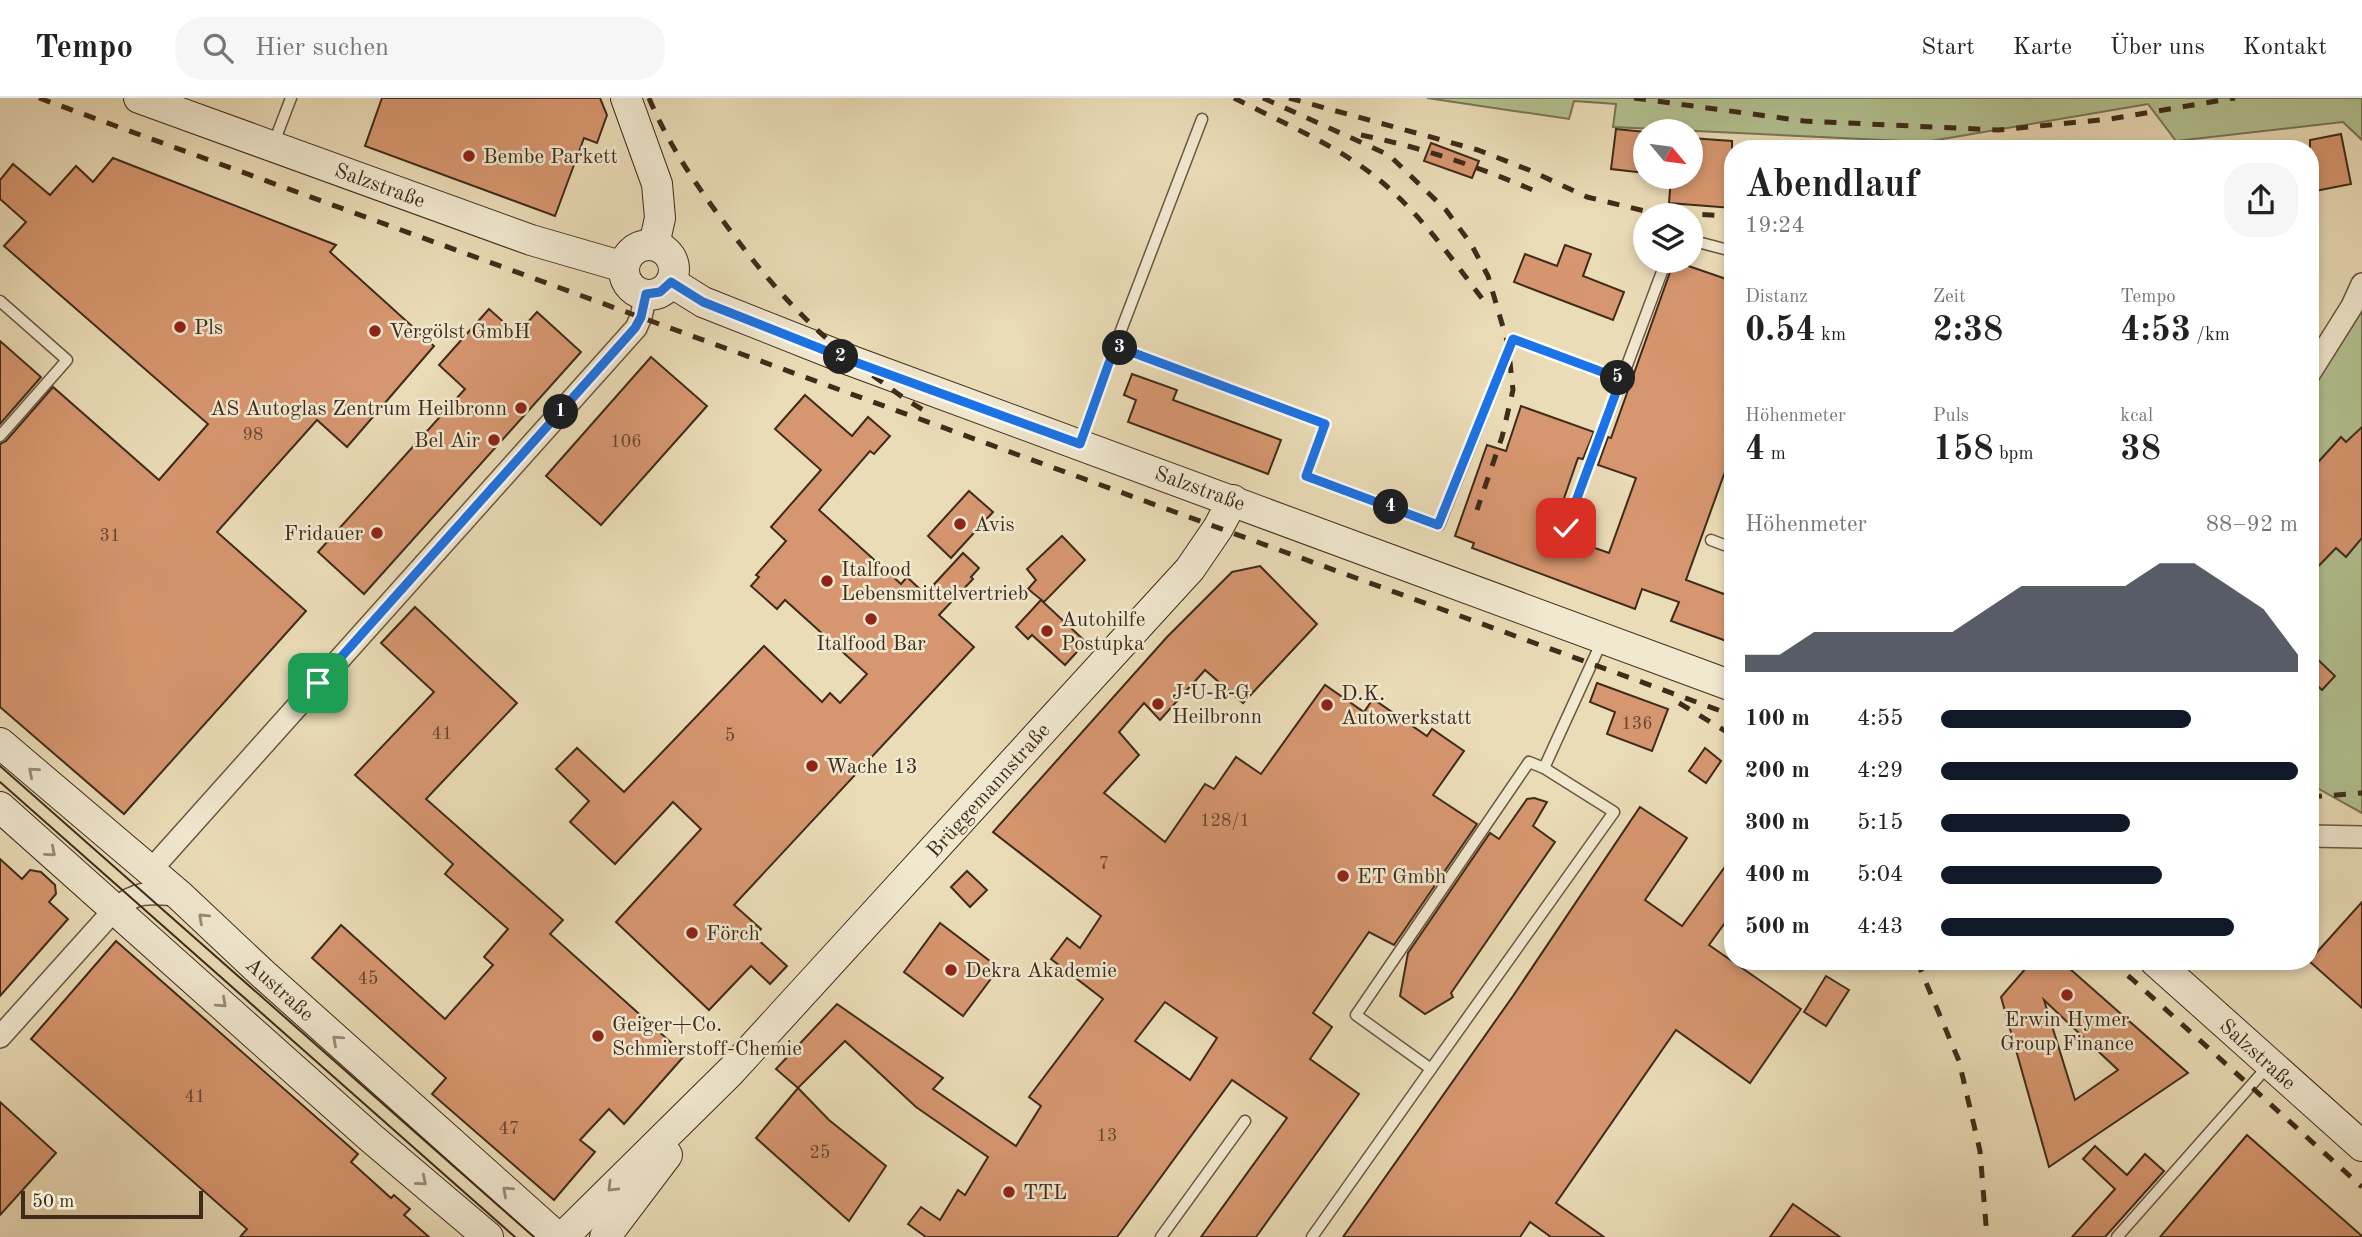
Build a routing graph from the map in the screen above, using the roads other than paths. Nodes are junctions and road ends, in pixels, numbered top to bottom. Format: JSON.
{"nodes":[{"id":1,"x":139,"y":98,"type":"edge"},
{"id":2,"x":291,"y":98,"type":"edge"},
{"id":3,"x":626,"y":98,"type":"edge"},
{"id":4,"x":1202,"y":119,"type":"dead end"},
{"id":5,"x":273,"y":146,"type":"junction"},
{"id":6,"x":1703,"y":243,"type":"edge"},
{"id":7,"x":654,"y":245,"type":"junction"},
{"id":8,"x":1724,"y":249,"type":"edge"},
{"id":9,"x":624,"y":267,"type":"junction"},
{"id":10,"x":1661,"y":273,"type":"edge"},
{"id":11,"x":2362,"y":284,"type":"edge"},
{"id":12,"x":658,"y":288,"type":"junction"},
{"id":13,"x":0,"y":302,"type":"edge"},
{"id":14,"x":1115,"y":346,"type":"junction"},
{"id":15,"x":2319,"y":359,"type":"edge"},
{"id":16,"x":1621,"y":379,"type":"junction"},
{"id":17,"x":0,"y":436,"type":"edge"},
{"id":18,"x":1080,"y":444,"type":"junction"},
{"id":19,"x":1233,"y":500,"type":"junction"},
{"id":20,"x":1566,"y":528,"type":"dead end"},
{"id":21,"x":1711,"y":540,"type":"dead end"},
{"id":22,"x":1724,"y":545,"type":"edge"},
{"id":23,"x":1603,"y":639,"type":"junction"},
{"id":24,"x":1724,"y":683,"type":"edge"},
{"id":25,"x":0,"y":743,"type":"edge"},
{"id":26,"x":1544,"y":768,"type":"junction"},
{"id":27,"x":0,"y":807,"type":"edge"},
{"id":28,"x":2319,"y":836,"type":"edge"},
{"id":29,"x":2362,"y":837,"type":"edge"},
{"id":30,"x":150,"y":871,"type":"junction"},
{"id":31,"x":179,"y":895,"type":"junction"},
{"id":32,"x":115,"y":909,"type":"junction"},
{"id":33,"x":2165,"y":970,"type":"edge"},
{"id":34,"x":0,"y":1037,"type":"edge"},
{"id":35,"x":2269,"y":1065,"type":"junction"},
{"id":36,"x":1431,"y":1069,"type":"junction"},
{"id":37,"x":731,"y":1070,"type":"junction"},
{"id":38,"x":1245,"y":1121,"type":"dead end"},
{"id":39,"x":2362,"y":1146,"type":"edge"},
{"id":40,"x":488,"y":1237,"type":"edge"},
{"id":41,"x":557,"y":1237,"type":"edge"},
{"id":42,"x":563,"y":1237,"type":"edge"},
{"id":43,"x":605,"y":1237,"type":"edge"},
{"id":44,"x":1161,"y":1237,"type":"edge"},
{"id":45,"x":1312,"y":1237,"type":"edge"},
{"id":46,"x":2117,"y":1237,"type":"edge"}],
"edges":[{"from":1,"to":5,"type":"street","name":"Salzstraße"},
{"from":2,"to":5,"type":"lane"},
{"from":3,"to":7,"type":"street"},
{"from":4,"to":14,"type":"lane"},
{"from":5,"to":9,"type":"street","name":"Salzstraße"},
{"from":6,"to":8,"type":"lane"},
{"from":7,"to":9,"type":"street"},
{"from":7,"to":12,"type":"street"},
{"from":9,"to":12,"type":"street"},
{"from":10,"to":16,"type":"lane"},
{"from":11,"to":15,"type":"street"},
{"from":12,"to":18,"type":"street","name":"Salzstraße"},
{"from":12,"to":30,"type":"street"},
{"from":13,"to":17,"type":"lane"},
{"from":14,"to":16,"type":"lane"},
{"from":14,"to":18,"type":"lane"},
{"from":16,"to":20,"type":"lane"},
{"from":18,"to":19,"type":"street","name":"Salzstraße"},
{"from":19,"to":23,"type":"street","name":"Salzstraße"},
{"from":19,"to":37,"type":"street","name":"Brüggemannstraße"},
{"from":21,"to":22,"type":"lane"},
{"from":23,"to":24,"type":"street","name":"Salzstraße"},
{"from":23,"to":26,"type":"lane"},
{"from":30,"to":25,"type":"street","name":"Austraße","one_way":true},
{"from":26,"to":36,"type":"lane"},
{"from":26,"to":36,"type":"lane"},
{"from":27,"to":32,"type":"street","one_way":true},
{"from":28,"to":29,"type":"street"},
{"from":30,"to":31,"type":"street","name":"Austraße"},
{"from":31,"to":32,"type":"street"},
{"from":41,"to":31,"type":"street","name":"Austraße","one_way":true},
{"from":32,"to":34,"type":"street"},
{"from":32,"to":40,"type":"street","one_way":true},
{"from":33,"to":35,"type":"street","name":"Salzstraße"},
{"from":35,"to":39,"type":"street","name":"Salzstraße"},
{"from":35,"to":46,"type":"lane"},
{"from":36,"to":45,"type":"lane"},
{"from":37,"to":42,"type":"street","name":"Brüggemannstraße","one_way":true},
{"from":37,"to":43,"type":"street","name":"Brüggemannstraße"},
{"from":38,"to":44,"type":"lane"}]}
